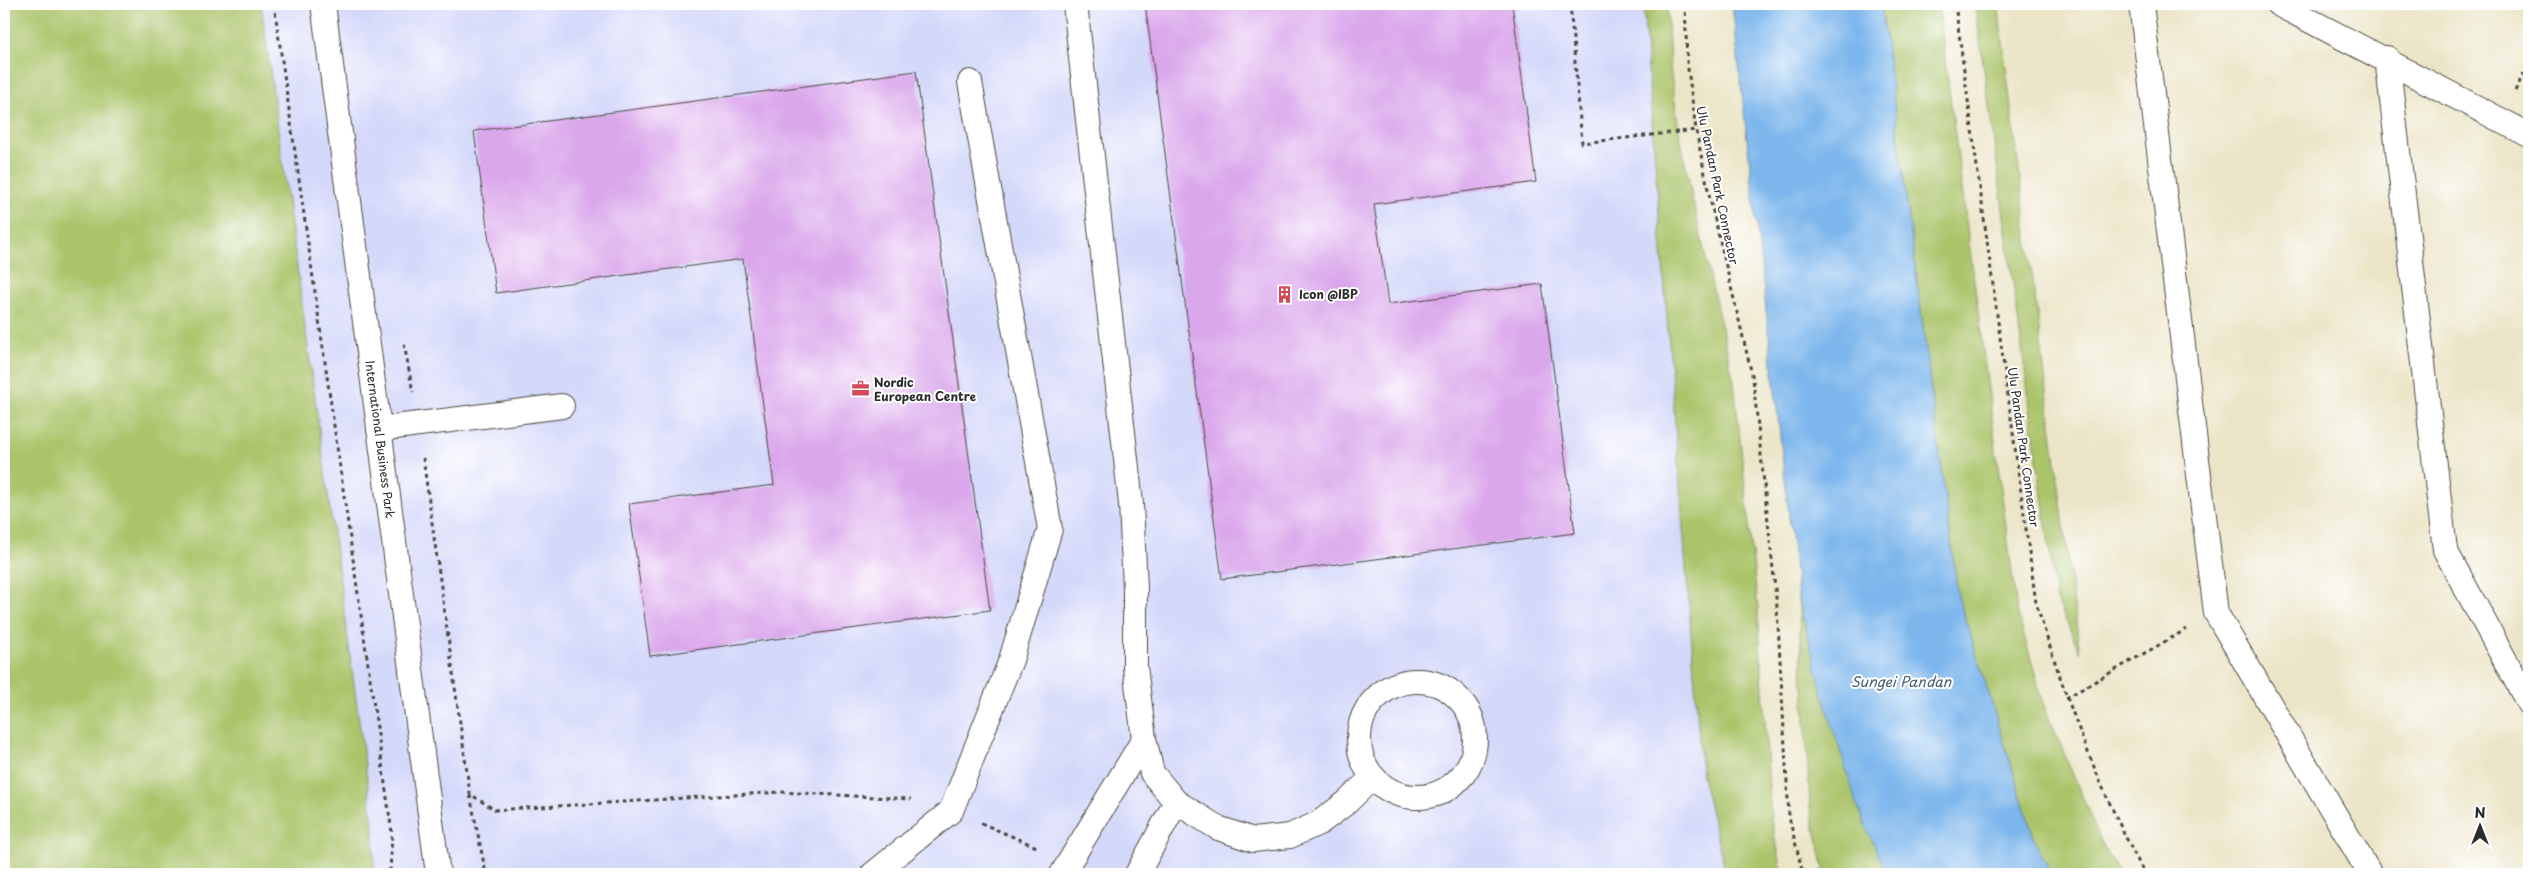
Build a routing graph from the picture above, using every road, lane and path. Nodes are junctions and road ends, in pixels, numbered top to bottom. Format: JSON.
{"nodes":[{"id":1,"x":274,"y":4,"type":"edge"},
{"id":2,"x":322,"y":4,"type":"edge"},
{"id":3,"x":1075,"y":4,"type":"edge"},
{"id":4,"x":1570,"y":4,"type":"edge"},
{"id":5,"x":1684,"y":4,"type":"edge"},
{"id":6,"x":1955,"y":4,"type":"edge"},
{"id":7,"x":2141,"y":4,"type":"edge"},
{"id":8,"x":2278,"y":4,"type":"edge"},
{"id":9,"x":2387,"y":58,"type":"junction"},
{"id":10,"x":970,"y":82,"type":"dead end"},
{"id":11,"x":1696,"y":130,"type":"junction"},
{"id":12,"x":2529,"y":135,"type":"edge"},
{"id":13,"x":403,"y":336,"type":"dead end"},
{"id":14,"x":562,"y":406,"type":"dead end"},
{"id":15,"x":418,"y":424,"type":"junction"},
{"id":16,"x":379,"y":429,"type":"junction"},
{"id":17,"x":2216,"y":613,"type":"junction"},
{"id":18,"x":2066,"y":698,"type":"junction"},
{"id":19,"x":2529,"y":704,"type":"edge"},
{"id":20,"x":1144,"y":739,"type":"junction"},
{"id":21,"x":1373,"y":778,"type":"junction"},
{"id":22,"x":470,"y":794,"type":"junction"},
{"id":23,"x":1176,"y":802,"type":"junction"},
{"id":24,"x":951,"y":811,"type":"junction"},
{"id":25,"x":1065,"y":867,"type":"edge"},
{"id":26,"x":390,"y":874,"type":"edge"},
{"id":27,"x":438,"y":874,"type":"edge"},
{"id":28,"x":486,"y":874,"type":"edge"},
{"id":29,"x":873,"y":874,"type":"edge"},
{"id":30,"x":1137,"y":874,"type":"edge"},
{"id":31,"x":1802,"y":874,"type":"edge"},
{"id":32,"x":2145,"y":874,"type":"edge"},
{"id":33,"x":2370,"y":874,"type":"edge"}],
"edges":[{"from":1,"to":26,"type":"path"},
{"from":2,"to":16,"type":"lane","name":"International Business Park"},
{"from":3,"to":20,"type":"lane"},
{"from":4,"to":11,"type":"path"},
{"from":5,"to":11,"type":"path","name":"Ulu Pandan Park Connector"},
{"from":6,"to":18,"type":"path","name":"Ulu Pandan Park Connector"},
{"from":7,"to":17,"type":"lane"},
{"from":8,"to":9,"type":"lane"},
{"from":9,"to":12,"type":"lane"},
{"from":9,"to":19,"type":"lane"},
{"from":10,"to":24,"type":"lane"},
{"from":11,"to":31,"type":"path","name":"Ulu Pandan Park Connector"},
{"from":13,"to":15,"type":"path"},
{"from":14,"to":15,"type":"lane"},
{"from":15,"to":16,"type":"lane"},
{"from":15,"to":22,"type":"path"},
{"from":16,"to":27,"type":"lane","name":"International Business Park"},
{"from":17,"to":18,"type":"path"},
{"from":17,"to":33,"type":"lane"},
{"from":18,"to":32,"type":"path","name":"Ulu Pandan Park Connector"},
{"from":20,"to":23,"type":"lane"},
{"from":20,"to":25,"type":"lane"},
{"from":21,"to":21,"type":"lane"},
{"from":21,"to":23,"type":"lane"},
{"from":22,"to":24,"type":"path"},
{"from":22,"to":28,"type":"path"},
{"from":23,"to":30,"type":"lane"},
{"from":24,"to":25,"type":"path"},
{"from":24,"to":29,"type":"lane"}]}
